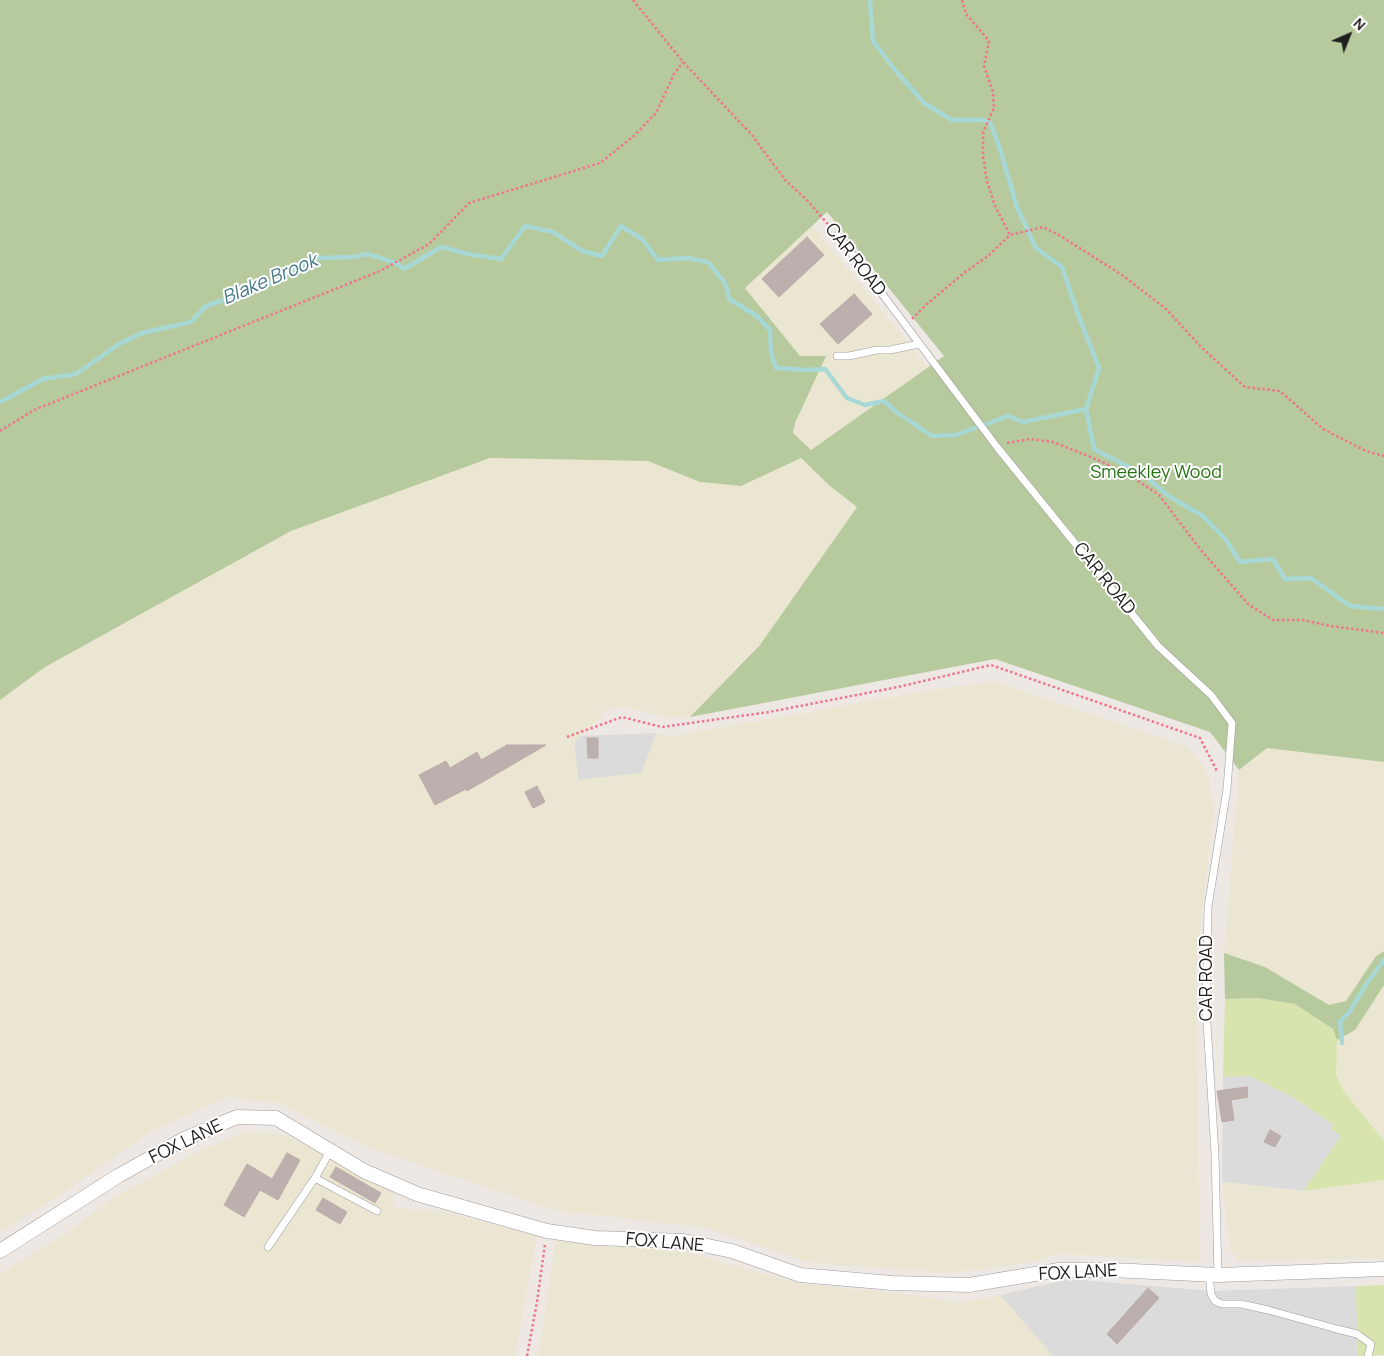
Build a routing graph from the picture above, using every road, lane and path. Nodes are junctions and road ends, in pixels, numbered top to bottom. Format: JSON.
{"nodes":[{"id":1,"x":633,"y":0,"type":"edge"},
{"id":2,"x":962,"y":0,"type":"edge"},
{"id":3,"x":683,"y":62,"type":"junction"},
{"id":4,"x":838,"y":235,"type":"joint"},
{"id":5,"x":1010,"y":235,"type":"junction"},
{"id":6,"x":905,"y":325,"type":"junction"},
{"id":7,"x":919,"y":344,"type":"junction"},
{"id":8,"x":837,"y":356,"type":"dead end"},
{"id":9,"x":0,"y":430,"type":"edge"},
{"id":10,"x":997,"y":447,"type":"junction"},
{"id":11,"x":1384,"y":456,"type":"edge"},
{"id":12,"x":1384,"y":633,"type":"edge"},
{"id":13,"x":567,"y":737,"type":"dead end"},
{"id":14,"x":1227,"y":788,"type":"junction"},
{"id":15,"x":330,"y":1151,"type":"junction"},
{"id":16,"x":315,"y":1178,"type":"junction"},
{"id":17,"x":377,"y":1211,"type":"dead end"},
{"id":18,"x":547,"y":1231,"type":"junction"},
{"id":19,"x":268,"y":1247,"type":"dead end"},
{"id":20,"x":0,"y":1251,"type":"edge"},
{"id":21,"x":1384,"y":1269,"type":"edge"},
{"id":22,"x":1214,"y":1274,"type":"junction"},
{"id":23,"x":527,"y":1356,"type":"edge"},
{"id":24,"x":1368,"y":1356,"type":"edge"}],
"edges":[{"from":1,"to":3,"type":"path","name":"CAR ROAD"},
{"from":2,"to":5,"type":"path"},
{"from":3,"to":4,"type":"path","name":"CAR ROAD"},
{"from":3,"to":9,"type":"path"},
{"from":4,"to":6,"type":"lane","name":"CAR ROAD"},
{"from":5,"to":6,"type":"path"},
{"from":5,"to":11,"type":"path"},
{"from":6,"to":7,"type":"lane","name":"CAR ROAD"},
{"from":7,"to":8,"type":"lane"},
{"from":7,"to":10,"type":"lane","name":"CAR ROAD"},
{"from":10,"to":12,"type":"path"},
{"from":10,"to":14,"type":"lane","name":"CAR ROAD"},
{"from":13,"to":14,"type":"path"},
{"from":14,"to":22,"type":"lane","name":"CAR ROAD"},
{"from":15,"to":16,"type":"lane"},
{"from":15,"to":18,"type":"street","name":"FOX LANE"},
{"from":15,"to":20,"type":"street","name":"FOX LANE"},
{"from":16,"to":17,"type":"lane"},
{"from":16,"to":19,"type":"lane"},
{"from":18,"to":22,"type":"street","name":"FOX LANE"},
{"from":18,"to":23,"type":"path"},
{"from":21,"to":22,"type":"street","name":"FOX LANE"},
{"from":22,"to":24,"type":"lane","name":"CAR ROAD"}]}
